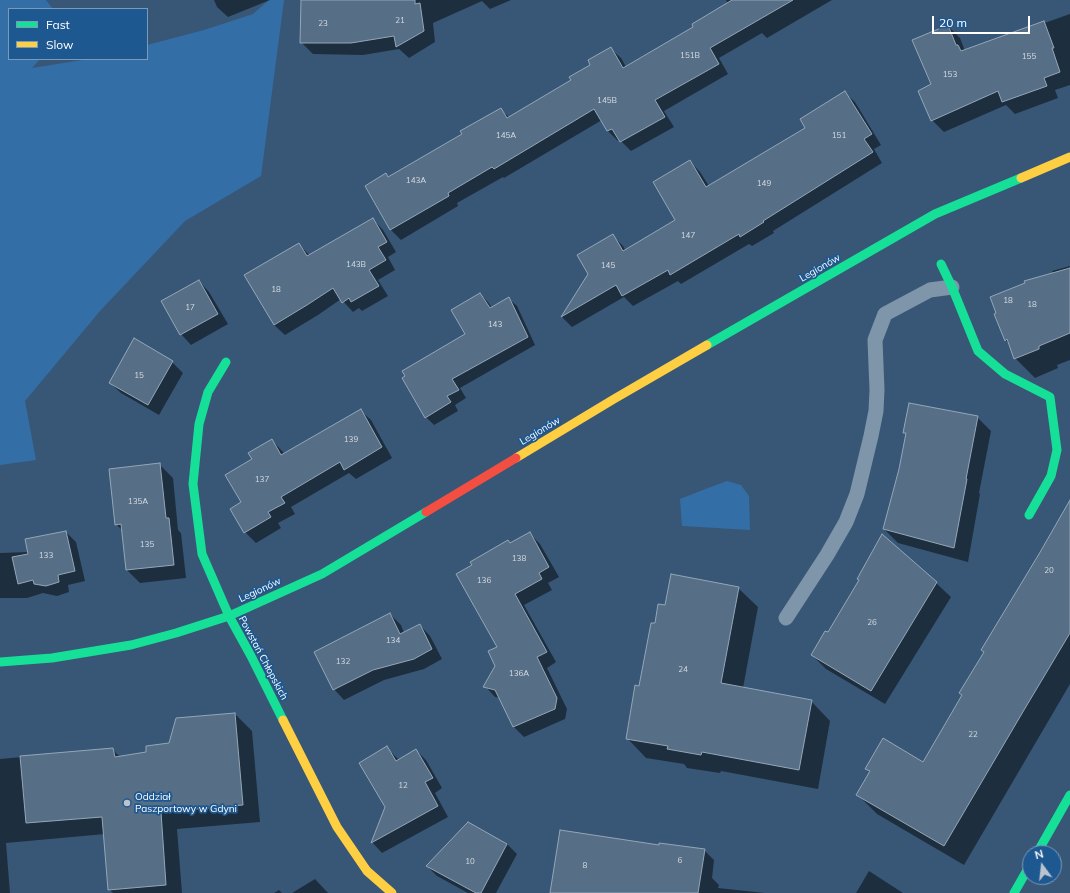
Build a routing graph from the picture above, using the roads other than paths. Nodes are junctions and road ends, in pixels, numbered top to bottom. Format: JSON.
{"nodes":[{"id":1,"x":1070,"y":157,"type":"edge"},
{"id":2,"x":941,"y":264,"type":"dead end"},
{"id":3,"x":952,"y":287,"type":"junction"},
{"id":4,"x":226,"y":362,"type":"dead end"},
{"id":5,"x":1029,"y":515,"type":"dead end"},
{"id":6,"x":229,"y":616,"type":"junction"},
{"id":7,"x":786,"y":618,"type":"dead end"},
{"id":8,"x":0,"y":662,"type":"edge"},
{"id":9,"x":1070,"y":795,"type":"edge"},
{"id":10,"x":1042,"y":845,"type":"edge"},
{"id":11,"x":1022,"y":880,"type":"edge"},
{"id":12,"x":392,"y":893,"type":"edge"},
{"id":13,"x":1014,"y":893,"type":"edge"}],
"edges":[{"from":1,"to":6,"type":"street","name":"Legionów"},
{"from":2,"to":3,"type":"street"},
{"from":3,"to":5,"type":"street"},
{"from":3,"to":7,"type":"lane"},
{"from":4,"to":6,"type":"street","name":"Powstań Chłopskich"},
{"from":6,"to":8,"type":"street","name":"Legionów"},
{"from":6,"to":12,"type":"street","name":"Powstań Chłopskich"},
{"from":9,"to":10,"type":"street"},
{"from":11,"to":13,"type":"street"}]}
